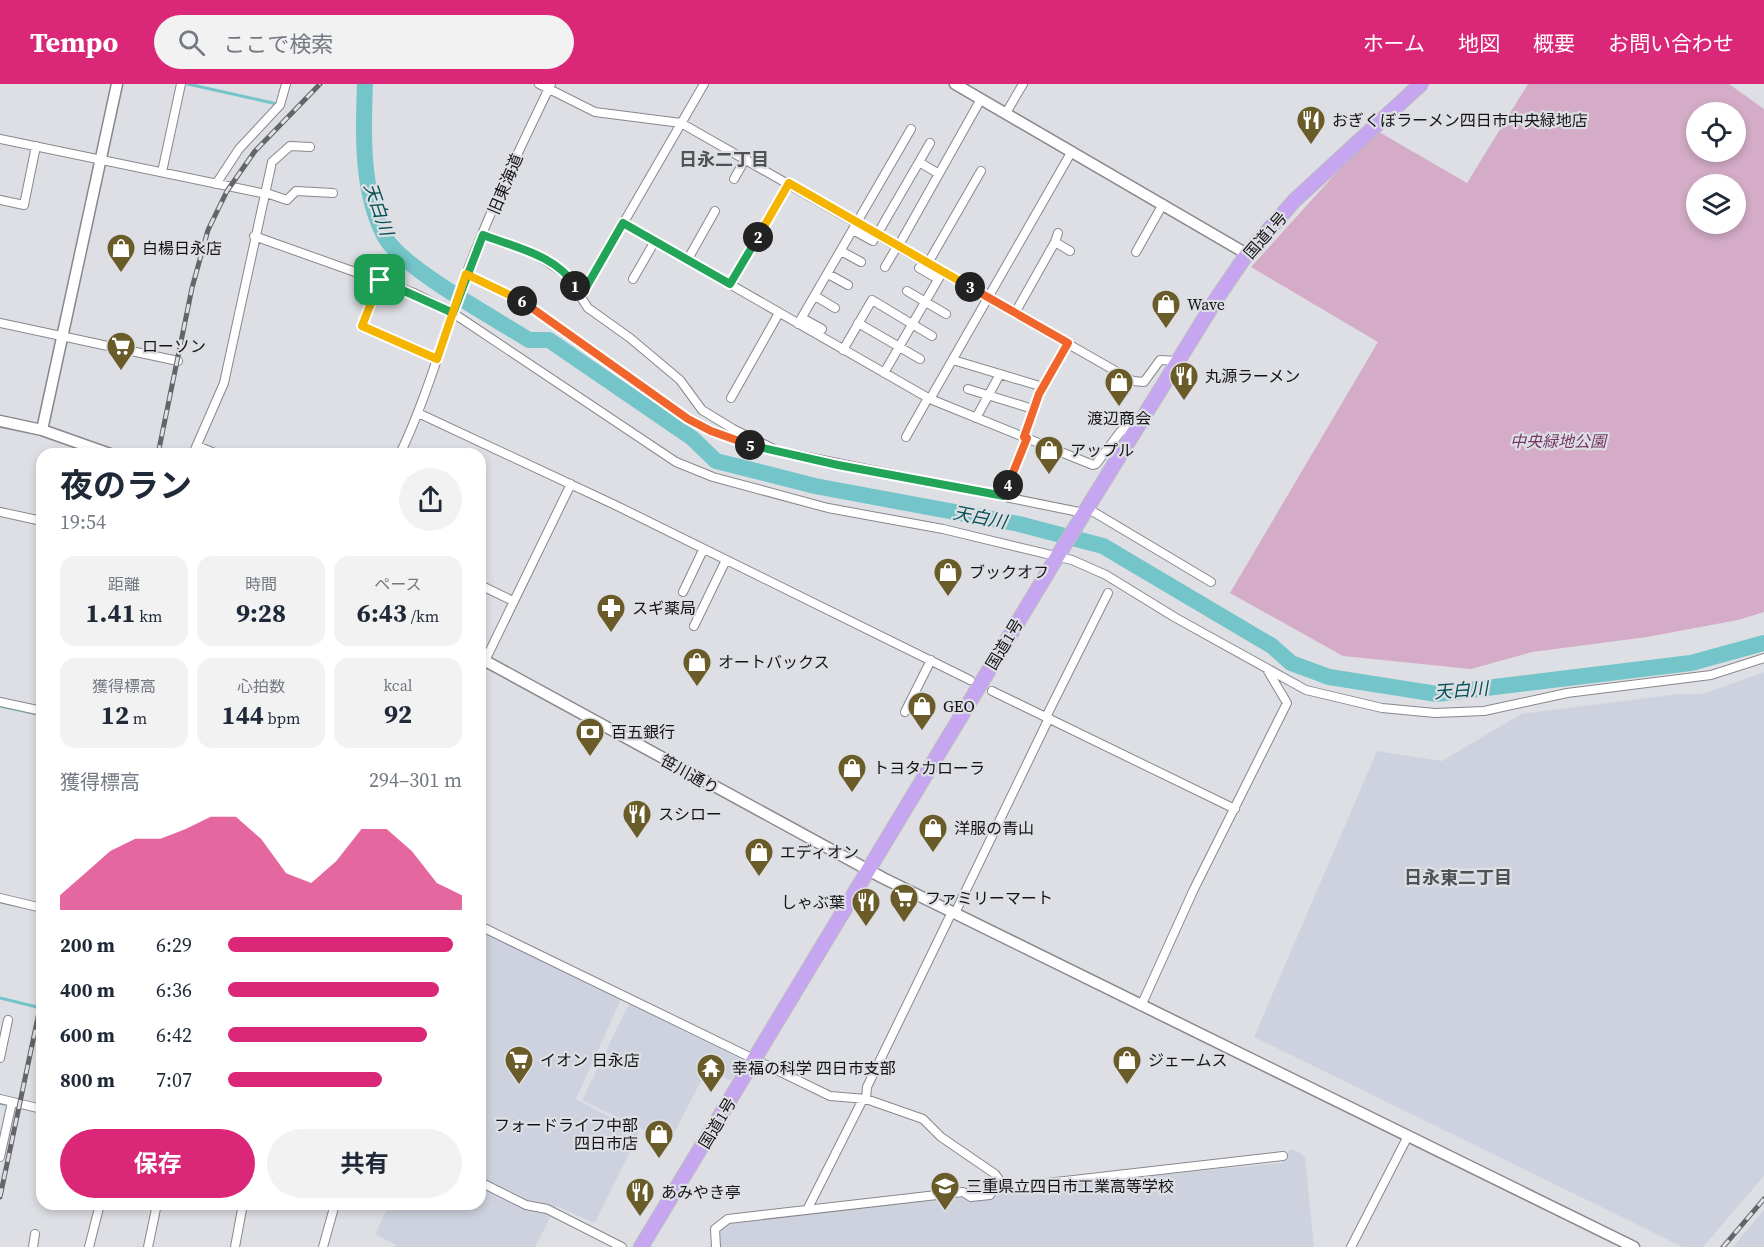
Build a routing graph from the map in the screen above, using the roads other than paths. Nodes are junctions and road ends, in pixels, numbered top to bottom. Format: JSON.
{"nodes":[{"id":1,"x":117,"y":84,"type":"edge"},
{"id":2,"x":181,"y":84,"type":"edge"},
{"id":3,"x":286,"y":84,"type":"edge"},
{"id":4,"x":539,"y":84,"type":"edge"},
{"id":5,"x":704,"y":84,"type":"edge"},
{"id":6,"x":955,"y":84,"type":"edge"},
{"id":7,"x":1023,"y":84,"type":"edge"},
{"id":8,"x":1421,"y":84,"type":"edge"},
{"id":9,"x":550,"y":87,"type":"edge"},
{"id":10,"x":981,"y":99,"type":"junction"},
{"id":11,"x":1006,"y":113,"type":"junction"},
{"id":12,"x":681,"y":123,"type":"junction"},
{"id":13,"x":911,"y":129,"type":"dead end"},
{"id":14,"x":0,"y":139,"type":"edge"},
{"id":15,"x":930,"y":143,"type":"dead end"},
{"id":16,"x":36,"y":146,"type":"junction"},
{"id":17,"x":310,"y":147,"type":"dead end"},
{"id":18,"x":1072,"y":151,"type":"junction"},
{"id":19,"x":746,"y":158,"type":"junction"},
{"id":20,"x":101,"y":160,"type":"junction"},
{"id":21,"x":919,"y":162,"type":"junction"},
{"id":22,"x":981,"y":171,"type":"dead end"},
{"id":23,"x":162,"y":172,"type":"junction"},
{"id":24,"x":939,"y":174,"type":"junction"},
{"id":25,"x":734,"y":179,"type":"dead end"},
{"id":26,"x":216,"y":183,"type":"junction"},
{"id":27,"x":789,"y":183,"type":"junction"},
{"id":28,"x":333,"y":193,"type":"dead end"},
{"id":29,"x":266,"y":194,"type":"junction"},
{"id":30,"x":0,"y":200,"type":"edge"},
{"id":31,"x":1163,"y":204,"type":"junction"},
{"id":32,"x":715,"y":211,"type":"dead end"},
{"id":33,"x":858,"y":222,"type":"junction"},
{"id":34,"x":623,"y":223,"type":"junction"},
{"id":35,"x":853,"y":230,"type":"junction"},
{"id":36,"x":1058,"y":233,"type":"dead end"},
{"id":37,"x":483,"y":235,"type":"junction"},
{"id":38,"x":254,"y":236,"type":"junction"},
{"id":39,"x":875,"y":237,"type":"junction"},
{"id":40,"x":655,"y":241,"type":"junction"},
{"id":41,"x":1055,"y":242,"type":"junction"},
{"id":42,"x":898,"y":245,"type":"junction"},
{"id":43,"x":841,"y":251,"type":"junction"},
{"id":44,"x":1071,"y":251,"type":"dead end"},
{"id":45,"x":1136,"y":252,"type":"dead end"},
{"id":46,"x":1247,"y":254,"type":"junction"},
{"id":47,"x":688,"y":260,"type":"junction"},
{"id":48,"x":861,"y":262,"type":"dead end"},
{"id":49,"x":928,"y":263,"type":"junction"},
{"id":50,"x":885,"y":267,"type":"dead end"},
{"id":51,"x":919,"y":268,"type":"dead end"},
{"id":52,"x":943,"y":271,"type":"junction"},
{"id":53,"x":828,"y":274,"type":"junction"},
{"id":54,"x":466,"y":275,"type":"junction"},
{"id":55,"x":633,"y":279,"type":"dead end"},
{"id":56,"x":938,"y":279,"type":"junction"},
{"id":57,"x":380,"y":280,"type":"junction"},
{"id":58,"x":730,"y":284,"type":"junction"},
{"id":59,"x":848,"y":285,"type":"dead end"},
{"id":60,"x":907,"y":291,"type":"dead end"},
{"id":61,"x":580,"y":294,"type":"junction"},
{"id":62,"x":815,"y":296,"type":"junction"},
{"id":63,"x":989,"y":298,"type":"junction"},
{"id":64,"x":926,"y":302,"type":"junction"},
{"id":65,"x":835,"y":308,"type":"dead end"},
{"id":66,"x":454,"y":311,"type":"junction"},
{"id":67,"x":779,"y":313,"type":"junction"},
{"id":68,"x":1015,"y":313,"type":"junction"},
{"id":69,"x":946,"y":314,"type":"dead end"},
{"id":70,"x":800,"y":321,"type":"junction"},
{"id":71,"x":0,"y":323,"type":"edge"},
{"id":72,"x":858,"y":323,"type":"junction"},
{"id":73,"x":912,"y":325,"type":"junction"},
{"id":74,"x":822,"y":329,"type":"dead end"},
{"id":75,"x":64,"y":335,"type":"junction"},
{"id":76,"x":932,"y":336,"type":"dead end"},
{"id":77,"x":1068,"y":343,"type":"junction"},
{"id":78,"x":899,"y":347,"type":"junction"},
{"id":79,"x":843,"y":350,"type":"junction"},
{"id":80,"x":920,"y":358,"type":"dead end"},
{"id":81,"x":437,"y":359,"type":"junction"},
{"id":82,"x":953,"y":360,"type":"junction"},
{"id":83,"x":1177,"y":360,"type":"junction"},
{"id":84,"x":178,"y":361,"type":"dead end"},
{"id":85,"x":884,"y":373,"type":"junction"},
{"id":86,"x":1000,"y":374,"type":"junction"},
{"id":87,"x":1043,"y":387,"type":"junction"},
{"id":88,"x":968,"y":389,"type":"dead end"},
{"id":89,"x":988,"y":395,"type":"junction"},
{"id":90,"x":731,"y":398,"type":"dead end"},
{"id":91,"x":929,"y":399,"type":"junction"},
{"id":92,"x":1033,"y":409,"type":"junction"},
{"id":93,"x":418,"y":412,"type":"junction"},
{"id":94,"x":976,"y":418,"type":"junction"},
{"id":95,"x":0,"y":421,"type":"edge"},
{"id":96,"x":1136,"y":426,"type":"junction"},
{"id":97,"x":42,"y":430,"type":"junction"},
{"id":98,"x":906,"y":437,"type":"dead end"},
{"id":99,"x":1026,"y":437,"type":"junction"},
{"id":100,"x":196,"y":446,"type":"joint"},
{"id":101,"x":93,"y":448,"type":"edge"},
{"id":102,"x":201,"y":448,"type":"edge"},
{"id":103,"x":403,"y":448,"type":"edge"},
{"id":104,"x":778,"y":452,"type":"junction"},
{"id":105,"x":571,"y":484,"type":"junction"},
{"id":106,"x":1004,"y":496,"type":"junction"},
{"id":107,"x":1086,"y":510,"type":"junction"},
{"id":108,"x":0,"y":512,"type":"edge"},
{"id":109,"x":36,"y":520,"type":"edge"},
{"id":110,"x":703,"y":550,"type":"junction"},
{"id":111,"x":1057,"y":557,"type":"junction"},
{"id":112,"x":726,"y":560,"type":"junction"},
{"id":113,"x":1211,"y":582,"type":"dead end"},
{"id":114,"x":486,"y":588,"type":"edge"},
{"id":115,"x":683,"y":592,"type":"dead end"},
{"id":116,"x":1108,"y":593,"type":"dead end"},
{"id":117,"x":513,"y":601,"type":"junction"},
{"id":118,"x":694,"y":626,"type":"dead end"},
{"id":119,"x":486,"y":652,"type":"edge"},
{"id":120,"x":1764,"y":658,"type":"edge"},
{"id":121,"x":931,"y":660,"type":"junction"},
{"id":122,"x":486,"y":661,"type":"edge"},
{"id":123,"x":1268,"y":670,"type":"junction"},
{"id":124,"x":970,"y":680,"type":"dead end"},
{"id":125,"x":992,"y":691,"type":"dead end"},
{"id":126,"x":0,"y":702,"type":"edge"},
{"id":127,"x":36,"y":710,"type":"edge"},
{"id":128,"x":905,"y":712,"type":"dead end"},
{"id":129,"x":1048,"y":718,"type":"junction"},
{"id":130,"x":1235,"y":809,"type":"junction"},
{"id":131,"x":869,"y":869,"type":"junction"},
{"id":132,"x":0,"y":898,"type":"edge"},
{"id":133,"x":36,"y":907,"type":"edge"},
{"id":134,"x":953,"y":913,"type":"junction"},
{"id":135,"x":486,"y":929,"type":"edge"},
{"id":136,"x":1142,"y":1006,"type":"junction"},
{"id":137,"x":8,"y":1020,"type":"dead end"},
{"id":138,"x":0,"y":1058,"type":"edge"},
{"id":139,"x":754,"y":1061,"type":"junction"},
{"id":140,"x":0,"y":1099,"type":"edge"},
{"id":141,"x":865,"y":1099,"type":"junction"},
{"id":142,"x":12,"y":1102,"type":"junction"},
{"id":143,"x":36,"y":1108,"type":"edge"},
{"id":144,"x":1408,"y":1136,"type":"junction"},
{"id":145,"x":1283,"y":1156,"type":"dead end"},
{"id":146,"x":0,"y":1157,"type":"edge"},
{"id":147,"x":486,"y":1185,"type":"edge"},
{"id":148,"x":1005,"y":1188,"type":"junction"},
{"id":149,"x":808,"y":1208,"type":"junction"},
{"id":150,"x":99,"y":1210,"type":"edge"},
{"id":151,"x":157,"y":1210,"type":"edge"},
{"id":152,"x":242,"y":1210,"type":"edge"},
{"id":153,"x":333,"y":1210,"type":"edge"},
{"id":154,"x":35,"y":1234,"type":"dead end"},
{"id":155,"x":33,"y":1247,"type":"edge"},
{"id":156,"x":90,"y":1247,"type":"edge"},
{"id":157,"x":148,"y":1247,"type":"edge"},
{"id":158,"x":235,"y":1247,"type":"edge"},
{"id":159,"x":323,"y":1247,"type":"edge"},
{"id":160,"x":622,"y":1247,"type":"edge"},
{"id":161,"x":641,"y":1247,"type":"edge"},
{"id":162,"x":716,"y":1247,"type":"edge"},
{"id":163,"x":1351,"y":1247,"type":"edge"},
{"id":164,"x":1634,"y":1247,"type":"edge"}],
"edges":[{"from":1,"to":20,"type":"street"},
{"from":2,"to":23,"type":"street"},
{"from":3,"to":26,"type":"street"},
{"from":4,"to":9,"type":"street"},
{"from":5,"to":12,"type":"street"},
{"from":6,"to":10,"type":"street"},
{"from":7,"to":11,"type":"street"},
{"from":8,"to":46,"type":"highway","name":"国道1号"},
{"from":9,"to":12,"type":"street"},
{"from":9,"to":37,"type":"street","name":"旧東海道"},
{"from":10,"to":11,"type":"street"},
{"from":10,"to":24,"type":"street"},
{"from":11,"to":18,"type":"street"},
{"from":12,"to":19,"type":"street"},
{"from":12,"to":34,"type":"street"},
{"from":13,"to":33,"type":"street"},
{"from":14,"to":16,"type":"street"},
{"from":15,"to":21,"type":"street"},
{"from":16,"to":20,"type":"street"},
{"from":16,"to":30,"type":"street"},
{"from":17,"to":29,"type":"street"},
{"from":18,"to":31,"type":"street"},
{"from":18,"to":63,"type":"street"},
{"from":19,"to":25,"type":"street"},
{"from":19,"to":27,"type":"street"},
{"from":20,"to":23,"type":"street"},
{"from":20,"to":75,"type":"street"},
{"from":21,"to":24,"type":"street"},
{"from":21,"to":39,"type":"street"},
{"from":22,"to":49,"type":"street"},
{"from":23,"to":26,"type":"street"},
{"from":24,"to":42,"type":"street"},
{"from":26,"to":29,"type":"street"},
{"from":27,"to":33,"type":"street"},
{"from":27,"to":58,"type":"street"},
{"from":28,"to":29,"type":"street"},
{"from":29,"to":38,"type":"street"},
{"from":31,"to":45,"type":"street"},
{"from":31,"to":46,"type":"street"},
{"from":32,"to":47,"type":"street"},
{"from":33,"to":35,"type":"street"},
{"from":33,"to":39,"type":"street"},
{"from":34,"to":40,"type":"street"},
{"from":34,"to":61,"type":"street"},
{"from":35,"to":39,"type":"street"},
{"from":35,"to":43,"type":"street"},
{"from":36,"to":41,"type":"street"},
{"from":37,"to":54,"type":"street","name":"旧東海道"},
{"from":37,"to":61,"type":"street"},
{"from":38,"to":57,"type":"street"},
{"from":38,"to":100,"type":"street"},
{"from":39,"to":42,"type":"street"},
{"from":40,"to":47,"type":"street"},
{"from":40,"to":55,"type":"street"},
{"from":41,"to":44,"type":"street"},
{"from":41,"to":68,"type":"street"},
{"from":42,"to":49,"type":"street"},
{"from":42,"to":50,"type":"street"},
{"from":43,"to":48,"type":"street"},
{"from":43,"to":53,"type":"street"},
{"from":46,"to":83,"type":"highway","name":"国道1号"},
{"from":47,"to":58,"type":"street"},
{"from":49,"to":52,"type":"street"},
{"from":51,"to":56,"type":"street"},
{"from":52,"to":56,"type":"street"},
{"from":52,"to":63,"type":"street"},
{"from":53,"to":59,"type":"street"},
{"from":53,"to":62,"type":"street"},
{"from":54,"to":66,"type":"street","name":"旧東海道"},
{"from":54,"to":104,"type":"street"},
{"from":56,"to":64,"type":"street"},
{"from":57,"to":66,"type":"street"},
{"from":57,"to":81,"type":"street"},
{"from":58,"to":67,"type":"street"},
{"from":60,"to":64,"type":"street"},
{"from":61,"to":104,"type":"street"},
{"from":62,"to":65,"type":"street"},
{"from":62,"to":70,"type":"street"},
{"from":63,"to":68,"type":"street"},
{"from":63,"to":82,"type":"street"},
{"from":64,"to":69,"type":"street"},
{"from":64,"to":73,"type":"street"},
{"from":66,"to":81,"type":"street","name":"旧東海道"},
{"from":66,"to":111,"type":"street"},
{"from":67,"to":70,"type":"street"},
{"from":67,"to":90,"type":"street"},
{"from":68,"to":77,"type":"street"},
{"from":70,"to":74,"type":"street"},
{"from":70,"to":79,"type":"street"},
{"from":71,"to":75,"type":"street"},
{"from":72,"to":73,"type":"street"},
{"from":72,"to":78,"type":"street"},
{"from":72,"to":79,"type":"street"},
{"from":73,"to":76,"type":"street"},
{"from":73,"to":78,"type":"street"},
{"from":75,"to":84,"type":"street"},
{"from":75,"to":97,"type":"street"},
{"from":77,"to":83,"type":"street"},
{"from":77,"to":87,"type":"street"},
{"from":78,"to":80,"type":"street"},
{"from":78,"to":85,"type":"street"},
{"from":79,"to":85,"type":"street"},
{"from":81,"to":93,"type":"street","name":"旧東海道"},
{"from":82,"to":86,"type":"street"},
{"from":82,"to":91,"type":"street"},
{"from":83,"to":96,"type":"highway","name":"国道1号"},
{"from":85,"to":91,"type":"street"},
{"from":86,"to":87,"type":"street"},
{"from":86,"to":89,"type":"street"},
{"from":87,"to":92,"type":"street"},
{"from":88,"to":89,"type":"street"},
{"from":89,"to":92,"type":"street"},
{"from":89,"to":94,"type":"street"},
{"from":91,"to":94,"type":"street"},
{"from":91,"to":98,"type":"street"},
{"from":92,"to":99,"type":"street"},
{"from":93,"to":103,"type":"street","name":"旧東海道"},
{"from":93,"to":105,"type":"street"},
{"from":94,"to":99,"type":"street"},
{"from":95,"to":97,"type":"street"},
{"from":96,"to":99,"type":"street"},
{"from":96,"to":107,"type":"highway","name":"国道1号"},
{"from":97,"to":101,"type":"street"},
{"from":99,"to":106,"type":"street"},
{"from":100,"to":102,"type":"street"},
{"from":104,"to":106,"type":"street"},
{"from":105,"to":110,"type":"street"},
{"from":105,"to":117,"type":"street"},
{"from":106,"to":107,"type":"street"},
{"from":107,"to":111,"type":"highway","name":"国道1号"},
{"from":107,"to":113,"type":"street"},
{"from":108,"to":109,"type":"street"},
{"from":110,"to":112,"type":"street"},
{"from":110,"to":115,"type":"street"},
{"from":111,"to":123,"type":"street"},
{"from":111,"to":131,"type":"highway","name":"国道1号"},
{"from":112,"to":118,"type":"street"},
{"from":112,"to":121,"type":"street"},
{"from":114,"to":117,"type":"street"},
{"from":116,"to":129,"type":"street"},
{"from":117,"to":119,"type":"street"},
{"from":120,"to":123,"type":"street"},
{"from":121,"to":124,"type":"street"},
{"from":121,"to":128,"type":"street"},
{"from":122,"to":131,"type":"street","name":"笹川通り"},
{"from":123,"to":130,"type":"street"},
{"from":125,"to":129,"type":"street"},
{"from":126,"to":127,"type":"street"},
{"from":129,"to":130,"type":"street"},
{"from":129,"to":134,"type":"street"},
{"from":130,"to":136,"type":"street"},
{"from":131,"to":134,"type":"street","name":"笹川通り"},
{"from":131,"to":139,"type":"highway","name":"国道1号"},
{"from":132,"to":133,"type":"street"},
{"from":134,"to":136,"type":"street","name":"笹川通り"},
{"from":134,"to":141,"type":"street"},
{"from":135,"to":139,"type":"street"},
{"from":136,"to":144,"type":"street","name":"笹川通り"},
{"from":137,"to":138,"type":"street"},
{"from":139,"to":141,"type":"street"},
{"from":139,"to":161,"type":"highway","name":"国道1号"},
{"from":140,"to":142,"type":"street"},
{"from":141,"to":148,"type":"street"},
{"from":141,"to":149,"type":"street"},
{"from":142,"to":143,"type":"street"},
{"from":142,"to":146,"type":"street"},
{"from":144,"to":163,"type":"street"},
{"from":144,"to":164,"type":"street","name":"笹川通り"},
{"from":145,"to":148,"type":"street"},
{"from":147,"to":160,"type":"street"},
{"from":148,"to":149,"type":"street"},
{"from":149,"to":162,"type":"street"},
{"from":150,"to":156,"type":"street"},
{"from":151,"to":157,"type":"street"},
{"from":152,"to":158,"type":"street"},
{"from":153,"to":159,"type":"street"},
{"from":154,"to":155,"type":"street"}]}
